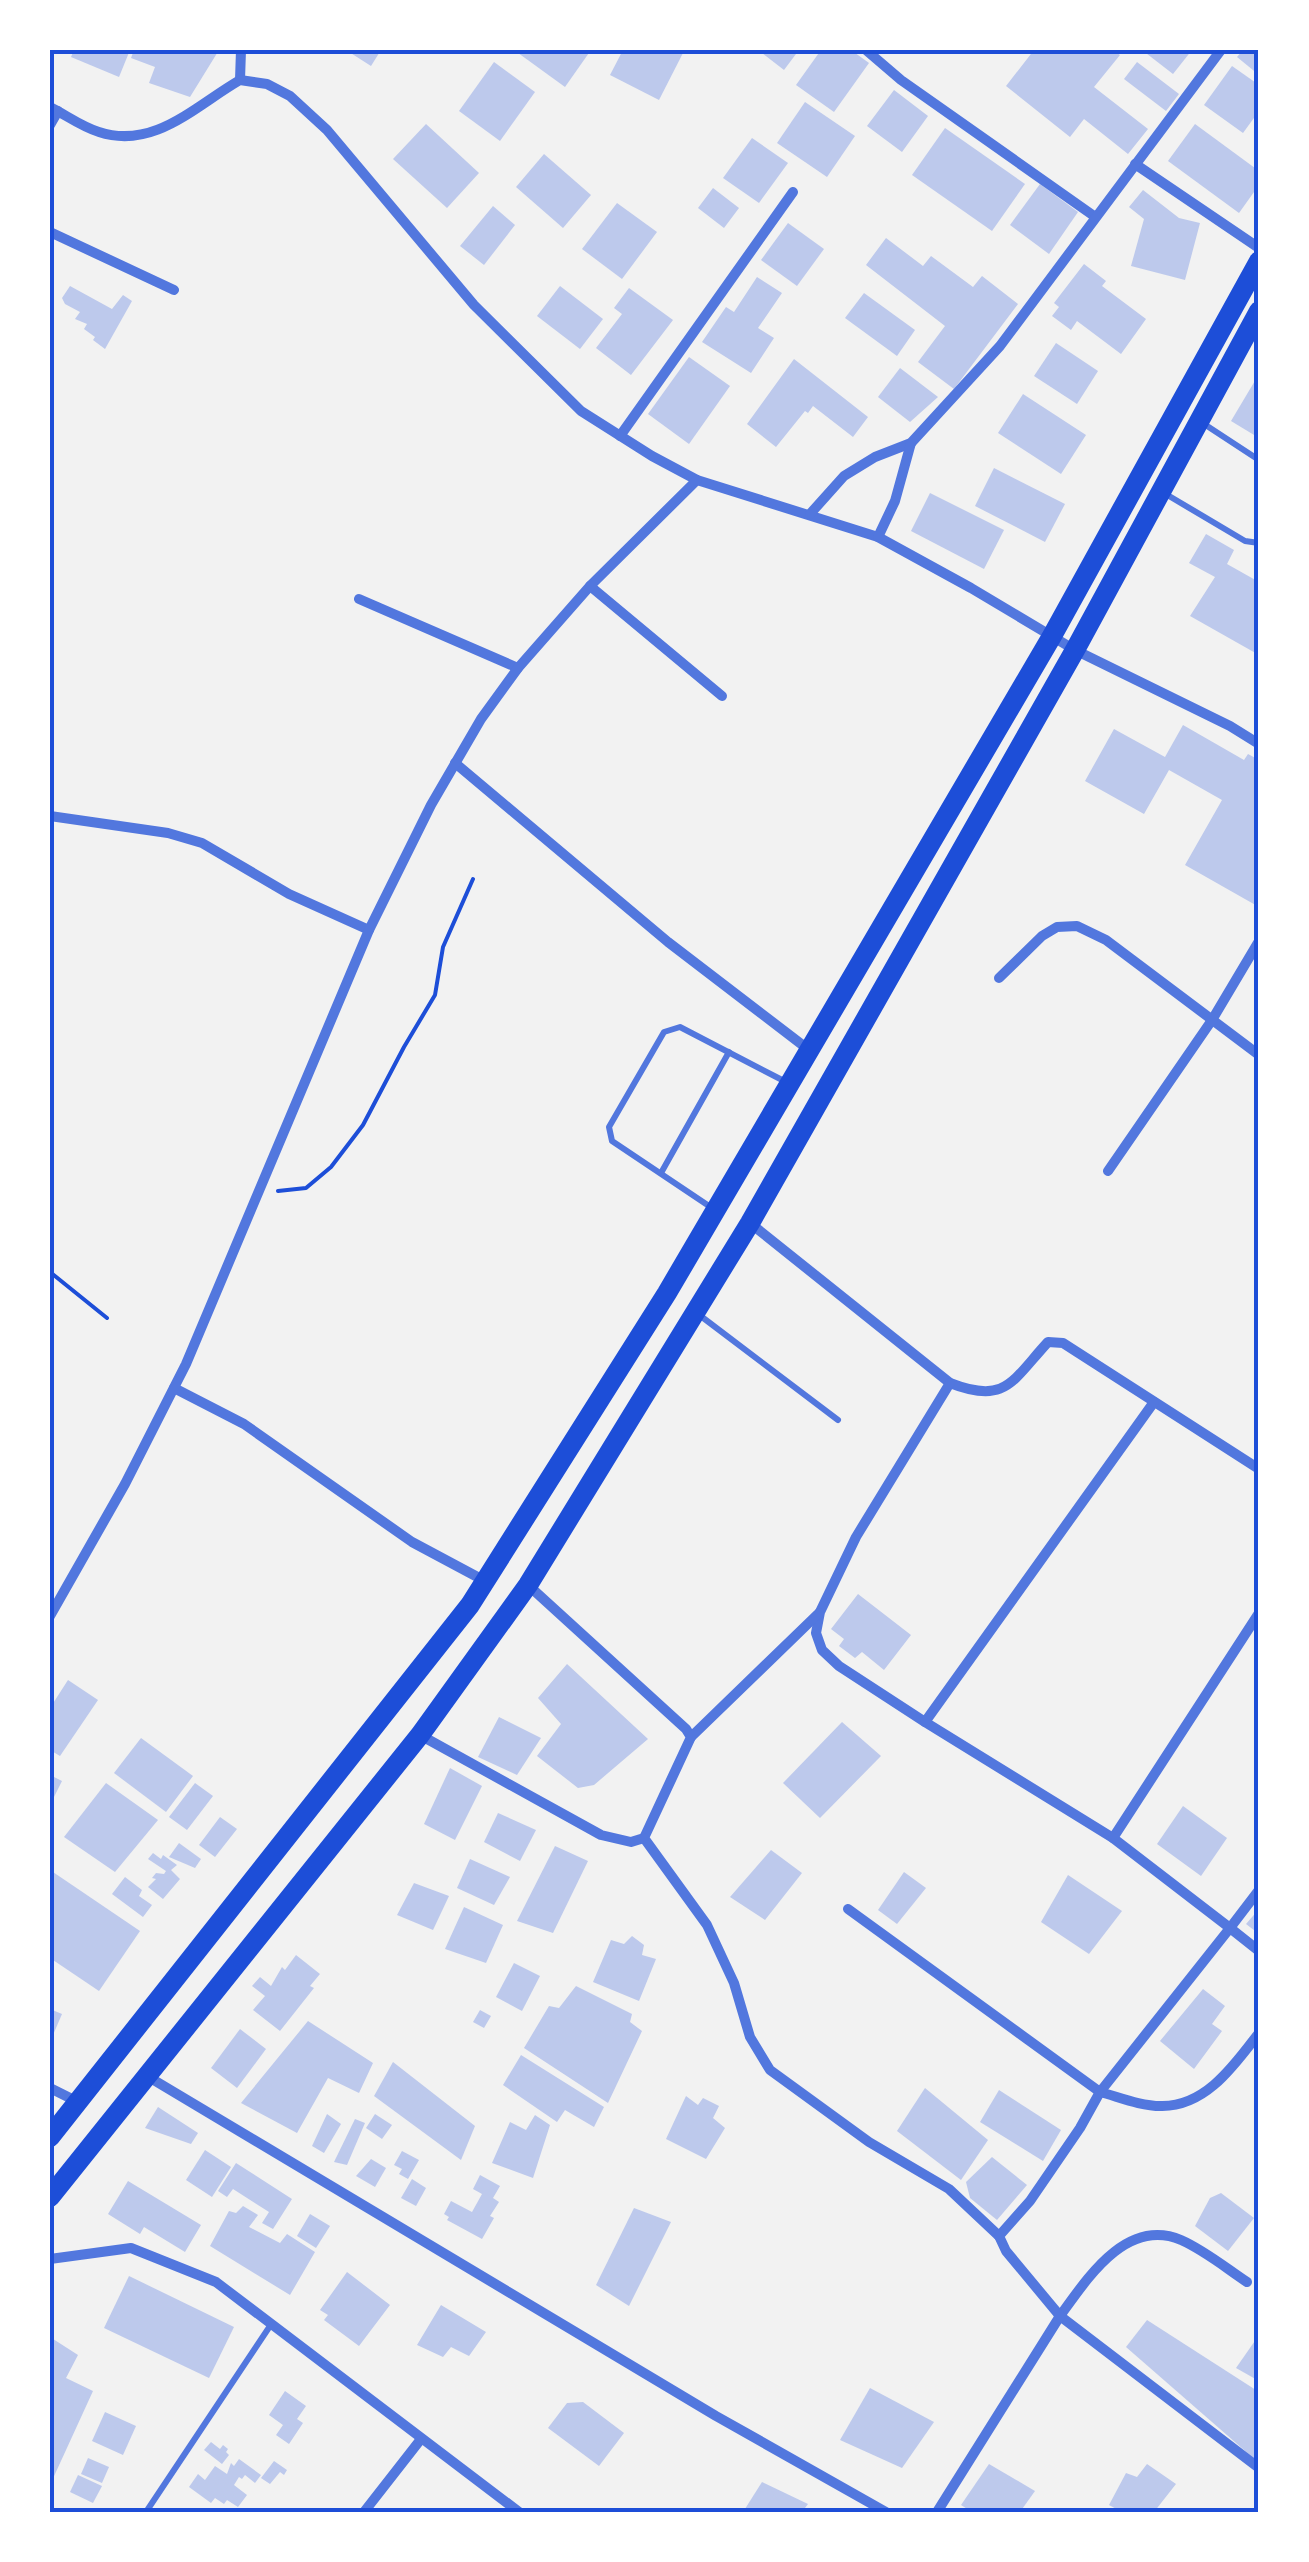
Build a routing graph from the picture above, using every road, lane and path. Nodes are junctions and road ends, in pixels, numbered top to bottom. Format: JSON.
{"nodes":[{"id":1,"x":240,"y":50,"type":"edge"},
{"id":2,"x":866,"y":50,"type":"edge"},
{"id":3,"x":1222,"y":50,"type":"edge"},
{"id":4,"x":240,"y":80,"type":"junction"},
{"id":5,"x":54,"y":109,"type":"edge"},
{"id":6,"x":50,"y":126,"type":"edge"},
{"id":7,"x":1135,"y":164,"type":"junction"},
{"id":8,"x":793,"y":192,"type":"dead end"},
{"id":9,"x":1094,"y":216,"type":"junction"},
{"id":10,"x":50,"y":232,"type":"edge"},
{"id":11,"x":1259,"y":248,"type":"edge"},
{"id":12,"x":1259,"y":261,"type":"edge"},
{"id":13,"x":174,"y":290,"type":"dead end"},
{"id":14,"x":1259,"y":312,"type":"edge"},
{"id":15,"x":1200,"y":421,"type":"junction"},
{"id":16,"x":620,"y":436,"type":"junction"},
{"id":17,"x":911,"y":443,"type":"junction"},
{"id":18,"x":1259,"y":460,"type":"edge"},
{"id":19,"x":697,"y":480,"type":"junction"},
{"id":20,"x":1161,"y":491,"type":"junction"},
{"id":21,"x":810,"y":514,"type":"junction"},
{"id":22,"x":878,"y":538,"type":"junction"},
{"id":23,"x":1259,"y":543,"type":"edge"},
{"id":24,"x":590,"y":586,"type":"junction"},
{"id":25,"x":359,"y":599,"type":"dead end"},
{"id":26,"x":1052,"y":636,"type":"junction"},
{"id":27,"x":1075,"y":650,"type":"junction"},
{"id":28,"x":518,"y":668,"type":"junction"},
{"id":29,"x":722,"y":696,"type":"dead end"},
{"id":30,"x":1259,"y":744,"type":"edge"},
{"id":31,"x":456,"y":763,"type":"junction"},
{"id":32,"x":50,"y":816,"type":"edge"},
{"id":33,"x":473,"y":880,"type":"dead end"},
{"id":34,"x":369,"y":930,"type":"junction"},
{"id":35,"x":1259,"y":941,"type":"edge"},
{"id":36,"x":999,"y":978,"type":"dead end"},
{"id":37,"x":1212,"y":1020,"type":"junction"},
{"id":38,"x":809,"y":1050,"type":"junction"},
{"id":39,"x":729,"y":1052,"type":"junction"},
{"id":40,"x":1259,"y":1055,"type":"edge"},
{"id":41,"x":789,"y":1084,"type":"junction"},
{"id":42,"x":1108,"y":1171,"type":"dead end"},
{"id":43,"x":661,"y":1174,"type":"junction"},
{"id":44,"x":259,"y":1192,"type":"junction"},
{"id":45,"x":716,"y":1210,"type":"junction"},
{"id":46,"x":750,"y":1223,"type":"junction"},
{"id":47,"x":50,"y":1272,"type":"edge"},
{"id":48,"x":697,"y":1313,"type":"junction"},
{"id":49,"x":107,"y":1318,"type":"dead end"},
{"id":50,"x":950,"y":1384,"type":"junction"},
{"id":51,"x":174,"y":1388,"type":"junction"},
{"id":52,"x":1154,"y":1402,"type":"junction"},
{"id":53,"x":838,"y":1420,"type":"dead end"},
{"id":54,"x":1259,"y":1469,"type":"edge"},
{"id":55,"x":485,"y":1581,"type":"junction"},
{"id":56,"x":528,"y":1585,"type":"junction"},
{"id":57,"x":820,"y":1612,"type":"junction"},
{"id":58,"x":1259,"y":1613,"type":"edge"},
{"id":59,"x":50,"y":1616,"type":"edge"},
{"id":60,"x":925,"y":1722,"type":"junction"},
{"id":61,"x":420,"y":1734,"type":"junction"},
{"id":62,"x":691,"y":1737,"type":"junction"},
{"id":63,"x":644,"y":1838,"type":"junction"},
{"id":64,"x":1113,"y":1838,"type":"junction"},
{"id":65,"x":1259,"y":1890,"type":"edge"},
{"id":66,"x":242,"y":1894,"type":"junction"},
{"id":67,"x":848,"y":1909,"type":"dead end"},
{"id":68,"x":273,"y":1918,"type":"junction"},
{"id":69,"x":1230,"y":1928,"type":"junction"},
{"id":70,"x":1259,"y":1951,"type":"edge"},
{"id":71,"x":1259,"y":2033,"type":"edge"},
{"id":72,"x":147,"y":2076,"type":"junction"},
{"id":73,"x":50,"y":2088,"type":"edge"},
{"id":74,"x":1100,"y":2092,"type":"junction"},
{"id":75,"x":78,"y":2102,"type":"junction"},
{"id":76,"x":50,"y":2137,"type":"edge"},
{"id":77,"x":50,"y":2197,"type":"edge"},
{"id":78,"x":999,"y":2236,"type":"junction"},
{"id":79,"x":50,"y":2259,"type":"edge"},
{"id":80,"x":1247,"y":2282,"type":"dead end"},
{"id":81,"x":1060,"y":2316,"type":"junction"},
{"id":82,"x":270,"y":2326,"type":"junction"},
{"id":83,"x":421,"y":2439,"type":"junction"},
{"id":84,"x":1259,"y":2468,"type":"edge"},
{"id":85,"x":146,"y":2512,"type":"edge"},
{"id":86,"x":364,"y":2512,"type":"edge"},
{"id":87,"x":519,"y":2512,"type":"edge"},
{"id":88,"x":886,"y":2512,"type":"edge"},
{"id":89,"x":938,"y":2512,"type":"edge"}],
"edges":[{"from":1,"to":4,"type":"street"},
{"from":2,"to":9,"type":"street"},
{"from":3,"to":7,"type":"street"},
{"from":4,"to":5,"type":"street"},
{"from":4,"to":16,"type":"street"},
{"from":5,"to":6,"type":"street"},
{"from":7,"to":9,"type":"street"},
{"from":7,"to":11,"type":"street"},
{"from":8,"to":16,"type":"street"},
{"from":9,"to":17,"type":"street"},
{"from":10,"to":13,"type":"street"},
{"from":12,"to":26,"type":"main road"},
{"from":14,"to":15,"type":"main road"},
{"from":15,"to":18,"type":"lane"},
{"from":15,"to":20,"type":"main road"},
{"from":16,"to":19,"type":"street"},
{"from":17,"to":21,"type":"street"},
{"from":17,"to":22,"type":"street"},
{"from":19,"to":21,"type":"street"},
{"from":19,"to":24,"type":"street"},
{"from":20,"to":23,"type":"lane"},
{"from":20,"to":27,"type":"main road"},
{"from":21,"to":22,"type":"street"},
{"from":22,"to":26,"type":"street"},
{"from":24,"to":28,"type":"street"},
{"from":24,"to":29,"type":"street"},
{"from":25,"to":28,"type":"street"},
{"from":26,"to":27,"type":"street"},
{"from":26,"to":38,"type":"main road"},
{"from":27,"to":30,"type":"street"},
{"from":27,"to":46,"type":"main road"},
{"from":28,"to":31,"type":"street"},
{"from":31,"to":34,"type":"street"},
{"from":31,"to":38,"type":"street"},
{"from":32,"to":34,"type":"street"},
{"from":33,"to":44,"type":"path"},
{"from":34,"to":44,"type":"street"},
{"from":35,"to":37,"type":"street"},
{"from":36,"to":37,"type":"street"},
{"from":37,"to":40,"type":"street"},
{"from":37,"to":42,"type":"street"},
{"from":38,"to":41,"type":"main road"},
{"from":39,"to":41,"type":"lane"},
{"from":39,"to":43,"type":"lane"},
{"from":39,"to":43,"type":"lane"},
{"from":41,"to":45,"type":"main road"},
{"from":43,"to":45,"type":"lane"},
{"from":44,"to":51,"type":"street"},
{"from":45,"to":55,"type":"main road"},
{"from":46,"to":48,"type":"main road"},
{"from":46,"to":50,"type":"street"},
{"from":47,"to":49,"type":"path"},
{"from":48,"to":53,"type":"lane"},
{"from":48,"to":56,"type":"main road"},
{"from":50,"to":52,"type":"street"},
{"from":50,"to":57,"type":"street"},
{"from":51,"to":55,"type":"street"},
{"from":51,"to":59,"type":"street"},
{"from":52,"to":54,"type":"street"},
{"from":52,"to":60,"type":"street"},
{"from":55,"to":66,"type":"main road"},
{"from":56,"to":61,"type":"main road"},
{"from":56,"to":62,"type":"street"},
{"from":57,"to":60,"type":"street"},
{"from":57,"to":62,"type":"street"},
{"from":58,"to":64,"type":"street"},
{"from":60,"to":64,"type":"street"},
{"from":61,"to":63,"type":"street"},
{"from":61,"to":68,"type":"main road"},
{"from":62,"to":63,"type":"street"},
{"from":63,"to":78,"type":"street"},
{"from":64,"to":69,"type":"street"},
{"from":65,"to":69,"type":"street"},
{"from":66,"to":68,"type":"main road"},
{"from":66,"to":75,"type":"main road"},
{"from":67,"to":74,"type":"street"},
{"from":68,"to":72,"type":"main road"},
{"from":69,"to":70,"type":"street"},
{"from":69,"to":74,"type":"street"},
{"from":71,"to":74,"type":"street"},
{"from":72,"to":77,"type":"main road"},
{"from":72,"to":88,"type":"street"},
{"from":73,"to":75,"type":"street"},
{"from":74,"to":78,"type":"street"},
{"from":75,"to":76,"type":"main road"},
{"from":78,"to":81,"type":"street"},
{"from":79,"to":82,"type":"street"},
{"from":80,"to":81,"type":"street"},
{"from":81,"to":84,"type":"street"},
{"from":81,"to":89,"type":"street"},
{"from":82,"to":83,"type":"street"},
{"from":82,"to":85,"type":"lane"},
{"from":83,"to":86,"type":"street"},
{"from":83,"to":87,"type":"street"}]}
